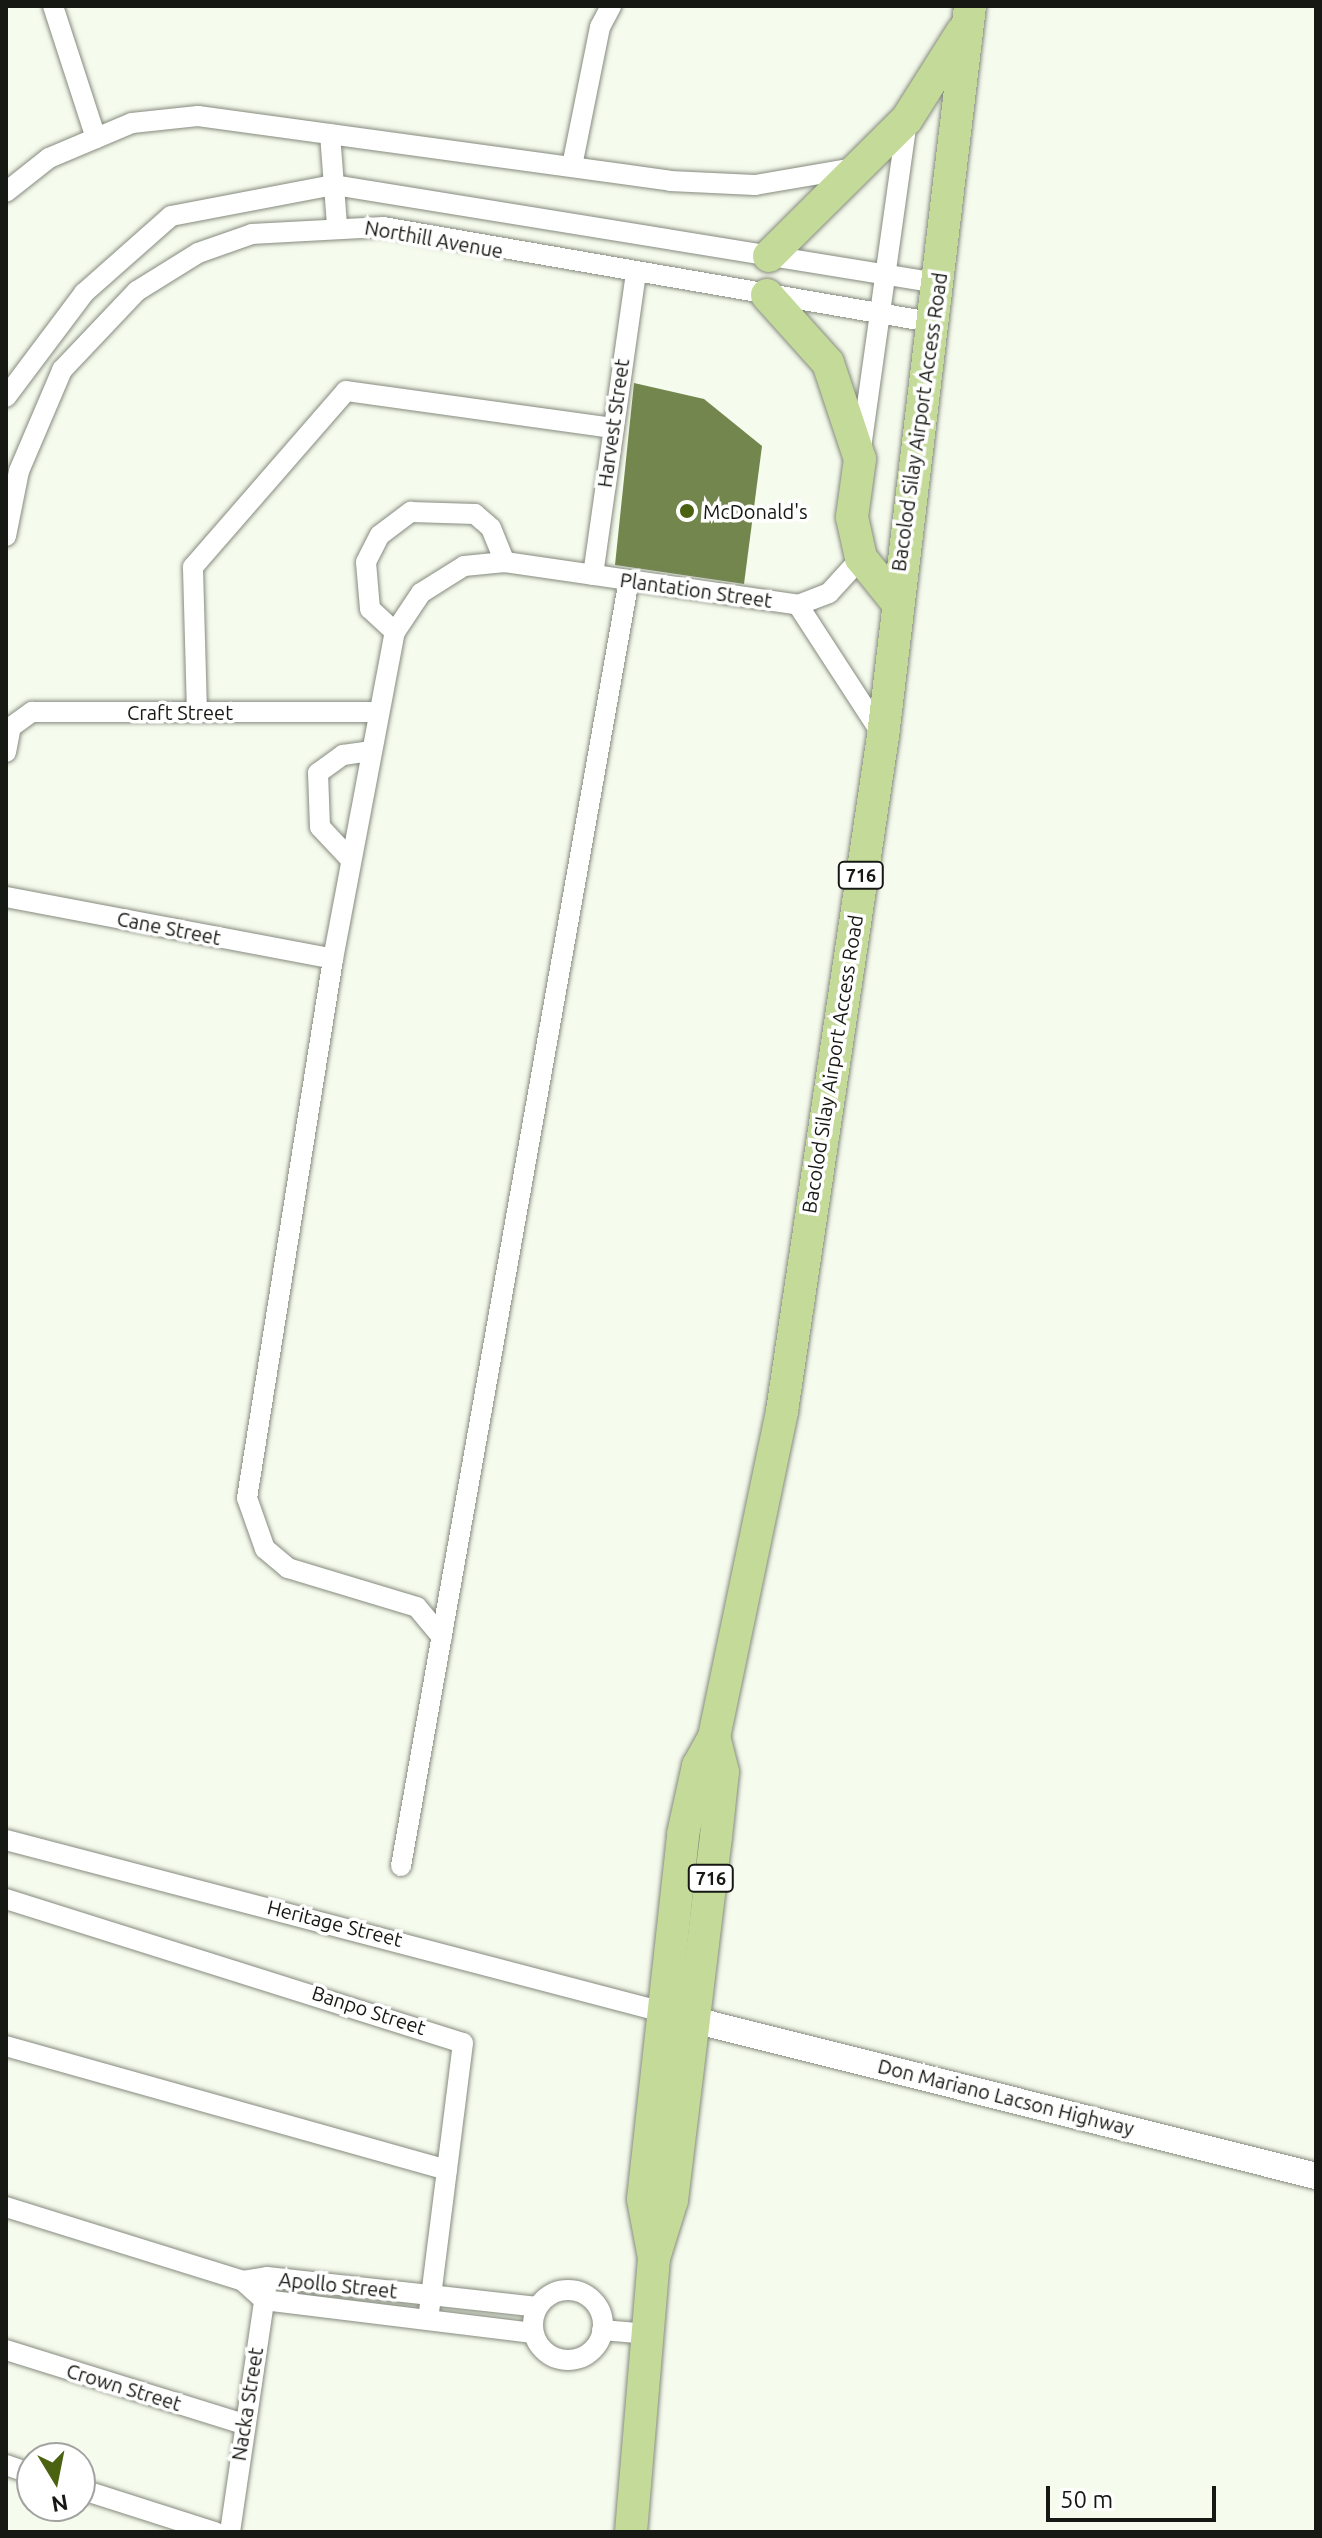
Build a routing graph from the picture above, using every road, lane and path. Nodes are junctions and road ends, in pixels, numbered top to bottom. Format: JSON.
{"nodes":[{"id":1,"x":53,"y":6,"type":"edge"},
{"id":2,"x":611,"y":6,"type":"edge"},
{"id":3,"x":970,"y":12,"type":"edge"},
{"id":4,"x":907,"y":119,"type":"junction"},
{"id":5,"x":330,"y":134,"type":"junction"},
{"id":6,"x":96,"y":138,"type":"junction"},
{"id":7,"x":572,"y":166,"type":"junction"},
{"id":8,"x":854,"y":168,"type":"junction"},
{"id":9,"x":334,"y":185,"type":"junction"},
{"id":10,"x":6,"y":192,"type":"edge"},
{"id":11,"x":337,"y":225,"type":"junction"},
{"id":12,"x":769,"y":256,"type":"junction"},
{"id":13,"x":636,"y":272,"type":"junction"},
{"id":14,"x":885,"y":275,"type":"junction"},
{"id":15,"x":938,"y":283,"type":"junction"},
{"id":16,"x":767,"y":295,"type":"junction"},
{"id":17,"x":880,"y":314,"type":"junction"},
{"id":18,"x":930,"y":322,"type":"junction"},
{"id":19,"x":6,"y":397,"type":"edge"},
{"id":20,"x":613,"y":428,"type":"junction"},
{"id":21,"x":860,"y":459,"type":"junction"},
{"id":22,"x":12,"y":465,"type":"edge"},
{"id":23,"x":6,"y":536,"type":"edge"},
{"id":24,"x":861,"y":558,"type":"junction"},
{"id":25,"x":505,"y":562,"type":"junction"},
{"id":26,"x":593,"y":575,"type":"junction"},
{"id":27,"x":629,"y":580,"type":"junction"},
{"id":28,"x":895,"y":600,"type":"junction"},
{"id":29,"x":798,"y":605,"type":"junction"},
{"id":30,"x":395,"y":632,"type":"junction"},
{"id":31,"x":197,"y":712,"type":"junction"},
{"id":32,"x":379,"y":712,"type":"junction"},
{"id":33,"x":883,"y":736,"type":"junction"},
{"id":34,"x":372,"y":751,"type":"junction"},
{"id":35,"x":6,"y":752,"type":"edge"},
{"id":36,"x":351,"y":860,"type":"junction"},
{"id":37,"x":6,"y":897,"type":"edge"},
{"id":38,"x":333,"y":959,"type":"junction"},
{"id":39,"x":442,"y":1637,"type":"junction"},
{"id":40,"x":714,"y":1737,"type":"junction"},
{"id":41,"x":6,"y":1840,"type":"edge"},
{"id":42,"x":401,"y":1866,"type":"dead end"},
{"id":43,"x":6,"y":1899,"type":"edge"},
{"id":44,"x":663,"y":2012,"type":"junction"},
{"id":45,"x":696,"y":2020,"type":"junction"},
{"id":46,"x":6,"y":2046,"type":"edge"},
{"id":47,"x":447,"y":2170,"type":"junction"},
{"id":48,"x":1316,"y":2176,"type":"edge"},
{"id":49,"x":6,"y":2207,"type":"edge"},
{"id":50,"x":654,"y":2258,"type":"junction"},
{"id":51,"x":267,"y":2277,"type":"junction"},
{"id":52,"x":243,"y":2281,"type":"junction"},
{"id":53,"x":432,"y":2295,"type":"junction"},
{"id":54,"x":264,"y":2300,"type":"junction"},
{"id":55,"x":537,"y":2307,"type":"junction"},
{"id":56,"x":428,"y":2320,"type":"junction"},
{"id":57,"x":602,"y":2330,"type":"junction"},
{"id":58,"x":533,"y":2333,"type":"junction"},
{"id":59,"x":649,"y":2334,"type":"junction"},
{"id":60,"x":6,"y":2350,"type":"edge"},
{"id":61,"x":241,"y":2423,"type":"junction"},
{"id":62,"x":96,"y":2494,"type":"edge"},
{"id":63,"x":215,"y":2532,"type":"edge"},
{"id":64,"x":230,"y":2532,"type":"edge"},
{"id":65,"x":631,"y":2532,"type":"edge"}],
"edges":[{"from":1,"to":6,"type":"street"},
{"from":2,"to":7,"type":"street"},
{"from":3,"to":4,"type":"main road"},
{"from":3,"to":15,"type":"main road","name":"Bacolod Silay Airport Access Road","number":"716"},
{"from":4,"to":8,"type":"main road"},
{"from":4,"to":14,"type":"street"},
{"from":5,"to":6,"type":"street"},
{"from":5,"to":7,"type":"street"},
{"from":5,"to":9,"type":"street"},
{"from":6,"to":10,"type":"street"},
{"from":7,"to":8,"type":"street"},
{"from":8,"to":12,"type":"main road"},
{"from":9,"to":11,"type":"street"},
{"from":9,"to":12,"type":"street","name":"Northill Avenue"},
{"from":9,"to":19,"type":"street","name":"Northill Avenue"},
{"from":11,"to":13,"type":"street","name":"Northill Avenue"},
{"from":11,"to":22,"type":"street","name":"Northill Avenue"},
{"from":12,"to":14,"type":"street","name":"Northill Avenue"},
{"from":13,"to":16,"type":"street","name":"Northill Avenue"},
{"from":13,"to":20,"type":"street","name":"Harvest Street"},
{"from":14,"to":15,"type":"street","name":"Northill Avenue"},
{"from":14,"to":17,"type":"street"},
{"from":15,"to":18,"type":"main road","name":"Bacolod Silay Airport Access Road","number":"716"},
{"from":16,"to":17,"type":"street","name":"Northill Avenue"},
{"from":16,"to":21,"type":"main road"},
{"from":17,"to":18,"type":"street","name":"Northill Avenue"},
{"from":17,"to":21,"type":"street"},
{"from":18,"to":28,"type":"main road","name":"Bacolod Silay Airport Access Road","number":"716"},
{"from":20,"to":26,"type":"street","name":"Harvest Street"},
{"from":20,"to":31,"type":"street"},
{"from":21,"to":24,"type":"main road"},
{"from":22,"to":23,"type":"street","name":"Northill Avenue"},
{"from":24,"to":28,"type":"main road"},
{"from":24,"to":29,"type":"street"},
{"from":25,"to":26,"type":"street","name":"Plantation Street"},
{"from":25,"to":30,"type":"street","name":"Plantation Street"},
{"from":25,"to":30,"type":"street"},
{"from":26,"to":27,"type":"street","name":"Plantation Street"},
{"from":27,"to":29,"type":"street","name":"Plantation Street"},
{"from":27,"to":39,"type":"street"},
{"from":28,"to":33,"type":"main road","name":"Bacolod Silay Airport Access Road","number":"716"},
{"from":29,"to":33,"type":"street"},
{"from":30,"to":32,"type":"street"},
{"from":31,"to":32,"type":"street","name":"Craft Street"},
{"from":31,"to":35,"type":"street","name":"Craft Street"},
{"from":32,"to":34,"type":"street"},
{"from":33,"to":40,"type":"main road","name":"Bacolod Silay Airport Access Road","number":"716"},
{"from":34,"to":36,"type":"street"},
{"from":34,"to":36,"type":"street"},
{"from":36,"to":38,"type":"street"},
{"from":37,"to":38,"type":"street","name":"Cane Street"},
{"from":38,"to":39,"type":"street"},
{"from":39,"to":42,"type":"street"},
{"from":40,"to":44,"type":"main road","name":"Bacolod Silay Airport Access Road","number":"716"},
{"from":40,"to":45,"type":"main road","name":"Bacolod Silay Airport Access Road","number":"716"},
{"from":41,"to":44,"type":"street","name":"Heritage Street"},
{"from":43,"to":47,"type":"street","name":"Banpo Street"},
{"from":44,"to":45,"type":"street","name":"Don Mariano Lacson Highway"},
{"from":44,"to":50,"type":"main road","name":"Bacolod Silay Airport Access Road","number":"716"},
{"from":45,"to":48,"type":"street","name":"Don Mariano Lacson Highway"},
{"from":45,"to":50,"type":"main road","name":"Bacolod Silay Airport Access Road","number":"716"},
{"from":46,"to":47,"type":"street"},
{"from":47,"to":53,"type":"street","name":"Banpo Street"},
{"from":49,"to":52,"type":"street","name":"Apollo Street"},
{"from":50,"to":59,"type":"main road","name":"Bacolod Silay Airport Access Road","number":"716"},
{"from":51,"to":52,"type":"street","name":"Apollo Street"},
{"from":51,"to":53,"type":"street","name":"Apollo Street"},
{"from":51,"to":54,"type":"street","name":"Nacka Street"},
{"from":52,"to":54,"type":"street"},
{"from":53,"to":55,"type":"street","name":"Apollo Street"},
{"from":53,"to":56,"type":"street","name":"Banpo Street"},
{"from":54,"to":56,"type":"street"},
{"from":54,"to":61,"type":"street","name":"Nacka Street"},
{"from":55,"to":57,"type":"street"},
{"from":55,"to":58,"type":"street"},
{"from":56,"to":58,"type":"street"},
{"from":57,"to":58,"type":"street"},
{"from":57,"to":59,"type":"street"},
{"from":59,"to":65,"type":"main road","name":"Bacolod Silay Airport Access Road","number":"716"},
{"from":60,"to":61,"type":"street","name":"Crown Street"},
{"from":61,"to":64,"type":"street","name":"Nacka Street"},
{"from":62,"to":63,"type":"street"}]}
